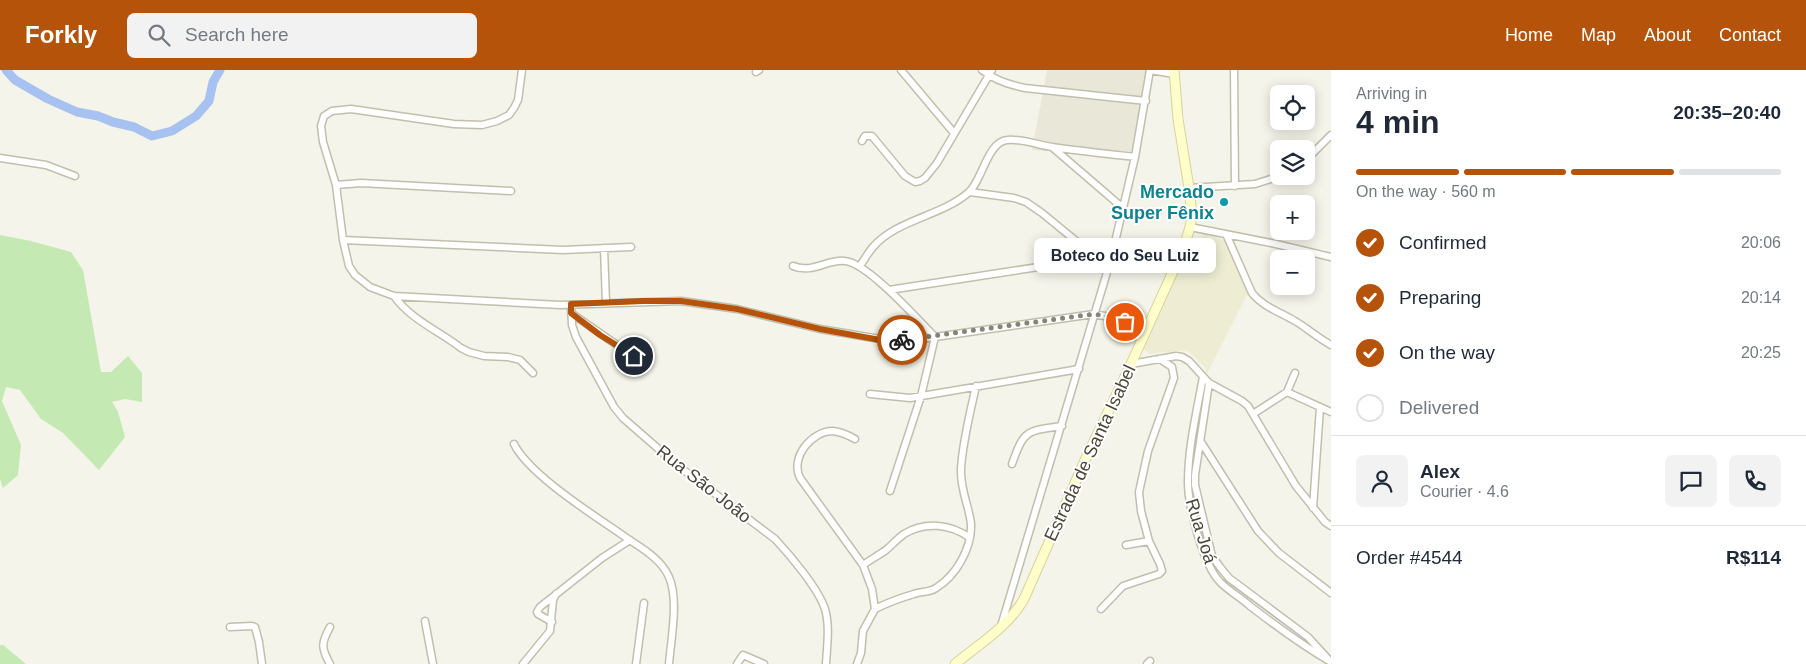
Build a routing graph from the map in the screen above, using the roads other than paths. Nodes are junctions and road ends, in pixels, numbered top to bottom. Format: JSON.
{"nodes":[{"id":1,"x":522,"y":70,"type":"edge"},
{"id":2,"x":901,"y":70,"type":"edge"},
{"id":3,"x":982,"y":70,"type":"edge"},
{"id":4,"x":1150,"y":70,"type":"edge"},
{"id":5,"x":1234,"y":70,"type":"edge"},
{"id":6,"x":1174,"y":72,"type":"edge"},
{"id":7,"x":990,"y":73,"type":"edge"},
{"id":8,"x":1146,"y":101,"type":"junction"},
{"id":9,"x":954,"y":133,"type":"junction"},
{"id":10,"x":1331,"y":135,"type":"edge"},
{"id":11,"x":862,"y":141,"type":"dead end"},
{"id":12,"x":1052,"y":147,"type":"junction"},
{"id":13,"x":1315,"y":151,"type":"edge"},
{"id":14,"x":1135,"y":157,"type":"junction"},
{"id":15,"x":0,"y":158,"type":"edge"},
{"id":16,"x":74,"y":176,"type":"dead end"},
{"id":17,"x":1270,"y":180,"type":"edge"},
{"id":18,"x":336,"y":185,"type":"junction"},
{"id":19,"x":1235,"y":186,"type":"junction"},
{"id":20,"x":1189,"y":188,"type":"junction"},
{"id":21,"x":511,"y":192,"type":"dead end"},
{"id":22,"x":970,"y":192,"type":"junction"},
{"id":23,"x":1123,"y":208,"type":"junction"},
{"id":24,"x":1190,"y":227,"type":"junction"},
{"id":25,"x":1226,"y":234,"type":"junction"},
{"id":26,"x":343,"y":240,"type":"junction"},
{"id":27,"x":631,"y":247,"type":"dead end"},
{"id":28,"x":604,"y":248,"type":"junction"},
{"id":29,"x":1103,"y":257,"type":"junction"},
{"id":30,"x":1331,"y":258,"type":"edge"},
{"id":31,"x":1111,"y":259,"type":"junction"},
{"id":32,"x":793,"y":266,"type":"dead end"},
{"id":33,"x":860,"y":266,"type":"junction"},
{"id":34,"x":889,"y":290,"type":"junction"},
{"id":35,"x":394,"y":296,"type":"junction"},
{"id":36,"x":606,"y":303,"type":"junction"},
{"id":37,"x":571,"y":304,"type":"junction"},
{"id":38,"x":571,"y":313,"type":"junction"},
{"id":39,"x":1094,"y":314,"type":"junction"},
{"id":40,"x":1146,"y":330,"type":"junction"},
{"id":41,"x":935,"y":337,"type":"junction"},
{"id":42,"x":1331,"y":345,"type":"edge"},
{"id":43,"x":644,"y":358,"type":"dead end"},
{"id":44,"x":1160,"y":359,"type":"junction"},
{"id":45,"x":1131,"y":364,"type":"junction"},
{"id":46,"x":1079,"y":369,"type":"junction"},
{"id":47,"x":533,"y":372,"type":"dead end"},
{"id":48,"x":1295,"y":373,"type":"dead end"},
{"id":49,"x":1203,"y":377,"type":"junction"},
{"id":50,"x":1209,"y":383,"type":"junction"},
{"id":51,"x":976,"y":386,"type":"junction"},
{"id":52,"x":1286,"y":392,"type":"junction"},
{"id":53,"x":870,"y":394,"type":"dead end"},
{"id":54,"x":921,"y":396,"type":"junction"},
{"id":55,"x":1202,"y":403,"type":"junction"},
{"id":56,"x":1320,"y":407,"type":"junction"},
{"id":57,"x":1331,"y":412,"type":"edge"},
{"id":58,"x":1253,"y":414,"type":"junction"},
{"id":59,"x":1062,"y":426,"type":"junction"},
{"id":60,"x":855,"y":439,"type":"dead end"},
{"id":61,"x":1201,"y":442,"type":"junction"},
{"id":62,"x":514,"y":444,"type":"dead end"},
{"id":63,"x":1012,"y":464,"type":"dead end"},
{"id":64,"x":890,"y":491,"type":"dead end"},
{"id":65,"x":1313,"y":508,"type":"junction"},
{"id":66,"x":1331,"y":526,"type":"edge"},
{"id":67,"x":970,"y":538,"type":"junction"},
{"id":68,"x":630,"y":540,"type":"junction"},
{"id":69,"x":1150,"y":541,"type":"junction"},
{"id":70,"x":1126,"y":545,"type":"dead end"},
{"id":71,"x":863,"y":565,"type":"junction"},
{"id":72,"x":557,"y":593,"type":"junction"},
{"id":73,"x":1331,"y":593,"type":"edge"},
{"id":74,"x":644,"y":603,"type":"dead end"},
{"id":75,"x":875,"y":609,"type":"junction"},
{"id":76,"x":1101,"y":609,"type":"dead end"},
{"id":77,"x":425,"y":621,"type":"dead end"},
{"id":78,"x":552,"y":622,"type":"junction"},
{"id":79,"x":230,"y":627,"type":"dead end"},
{"id":80,"x":330,"y":627,"type":"dead end"},
{"id":81,"x":1001,"y":628,"type":"junction"},
{"id":82,"x":1331,"y":662,"type":"edge"},
{"id":83,"x":262,"y":664,"type":"edge"},
{"id":84,"x":330,"y":664,"type":"edge"},
{"id":85,"x":433,"y":664,"type":"edge"},
{"id":86,"x":523,"y":664,"type":"edge"},
{"id":87,"x":636,"y":664,"type":"edge"},
{"id":88,"x":669,"y":664,"type":"edge"},
{"id":89,"x":737,"y":664,"type":"edge"},
{"id":90,"x":764,"y":664,"type":"edge"},
{"id":91,"x":826,"y":664,"type":"edge"},
{"id":92,"x":857,"y":664,"type":"edge"},
{"id":93,"x":955,"y":664,"type":"edge"}],
"edges":[{"from":1,"to":18,"type":"street"},
{"from":2,"to":9,"type":"street"},
{"from":3,"to":7,"type":"street"},
{"from":4,"to":6,"type":"street"},
{"from":4,"to":8,"type":"street"},
{"from":5,"to":19,"type":"street"},
{"from":6,"to":20,"type":"main road","name":"Estrada de Santa Isabel"},
{"from":7,"to":8,"type":"street"},
{"from":7,"to":9,"type":"street"},
{"from":8,"to":14,"type":"street"},
{"from":9,"to":11,"type":"street"},
{"from":10,"to":13,"type":"street"},
{"from":12,"to":14,"type":"street"},
{"from":12,"to":22,"type":"street"},
{"from":12,"to":23,"type":"street"},
{"from":14,"to":23,"type":"street"},
{"from":15,"to":16,"type":"street"},
{"from":17,"to":19,"type":"street"},
{"from":18,"to":21,"type":"street"},
{"from":18,"to":26,"type":"street"},
{"from":19,"to":20,"type":"street"},
{"from":20,"to":24,"type":"main road","name":"Estrada de Santa Isabel"},
{"from":22,"to":29,"type":"street"},
{"from":22,"to":33,"type":"street"},
{"from":23,"to":31,"type":"street"},
{"from":24,"to":25,"type":"street"},
{"from":24,"to":40,"type":"main road","name":"Estrada de Santa Isabel"},
{"from":25,"to":30,"type":"street"},
{"from":25,"to":42,"type":"street"},
{"from":26,"to":28,"type":"street"},
{"from":26,"to":35,"type":"street"},
{"from":27,"to":28,"type":"street"},
{"from":28,"to":36,"type":"street"},
{"from":29,"to":31,"type":"street"},
{"from":29,"to":34,"type":"street"},
{"from":31,"to":39,"type":"street"},
{"from":32,"to":33,"type":"street"},
{"from":33,"to":34,"type":"street"},
{"from":34,"to":41,"type":"street"},
{"from":35,"to":37,"type":"street"},
{"from":35,"to":47,"type":"street"},
{"from":36,"to":37,"type":"street"},
{"from":36,"to":41,"type":"street"},
{"from":37,"to":38,"type":"street","name":"Rua São João"},
{"from":38,"to":43,"type":"street"},
{"from":38,"to":91,"type":"street","name":"Rua São João"},
{"from":39,"to":40,"type":"street"},
{"from":39,"to":41,"type":"street"},
{"from":39,"to":46,"type":"street"},
{"from":40,"to":45,"type":"main road","name":"Estrada de Santa Isabel"},
{"from":41,"to":54,"type":"street"},
{"from":44,"to":45,"type":"street"},
{"from":44,"to":49,"type":"street"},
{"from":44,"to":69,"type":"street"},
{"from":45,"to":81,"type":"main road","name":"Estrada de Santa Isabel"},
{"from":46,"to":51,"type":"street"},
{"from":46,"to":59,"type":"street"},
{"from":48,"to":52,"type":"street"},
{"from":49,"to":50,"type":"street"},
{"from":49,"to":55,"type":"street","name":"Rua Joá"},
{"from":50,"to":55,"type":"street","name":"Rua Joá"},
{"from":50,"to":58,"type":"street"},
{"from":51,"to":54,"type":"street"},
{"from":51,"to":67,"type":"street"},
{"from":52,"to":56,"type":"street"},
{"from":52,"to":58,"type":"street"},
{"from":53,"to":54,"type":"street"},
{"from":54,"to":64,"type":"street"},
{"from":55,"to":61,"type":"street","name":"Rua Joá"},
{"from":55,"to":82,"type":"street","name":"Rua Joá"},
{"from":56,"to":57,"type":"street"},
{"from":56,"to":65,"type":"street"},
{"from":58,"to":65,"type":"street"},
{"from":59,"to":63,"type":"street"},
{"from":59,"to":81,"type":"street"},
{"from":60,"to":71,"type":"street"},
{"from":61,"to":73,"type":"street"},
{"from":61,"to":82,"type":"street","name":"Rua Joá"},
{"from":62,"to":68,"type":"street"},
{"from":65,"to":66,"type":"street"},
{"from":67,"to":71,"type":"street"},
{"from":67,"to":75,"type":"street"},
{"from":68,"to":72,"type":"street"},
{"from":68,"to":88,"type":"street"},
{"from":69,"to":70,"type":"street"},
{"from":69,"to":76,"type":"street"},
{"from":71,"to":75,"type":"street"},
{"from":72,"to":78,"type":"street"},
{"from":72,"to":78,"type":"street"},
{"from":74,"to":87,"type":"street"},
{"from":75,"to":92,"type":"street"},
{"from":77,"to":85,"type":"street"},
{"from":78,"to":86,"type":"street"},
{"from":79,"to":83,"type":"street"},
{"from":80,"to":84,"type":"street"},
{"from":81,"to":93,"type":"main road","name":"Estrada de Santa Isabel"},
{"from":89,"to":90,"type":"street"}]}
